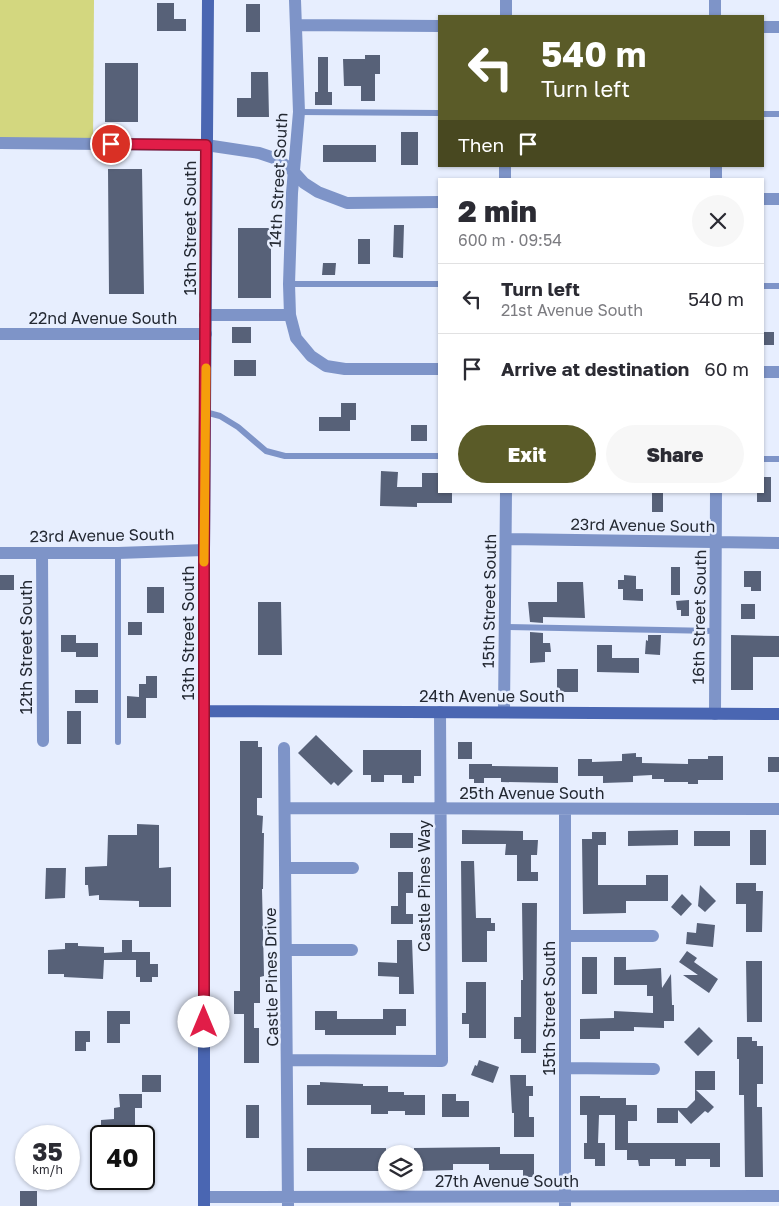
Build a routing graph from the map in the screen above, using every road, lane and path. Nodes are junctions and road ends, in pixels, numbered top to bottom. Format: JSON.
{"nodes":[{"id":1,"x":208,"y":0,"type":"edge"},
{"id":2,"x":295,"y":0,"type":"edge"},
{"id":3,"x":506,"y":0,"type":"edge"},
{"id":4,"x":716,"y":0,"type":"edge"},
{"id":5,"x":506,"y":15,"type":"edge"},
{"id":6,"x":716,"y":15,"type":"edge"},
{"id":7,"x":297,"y":25,"type":"junction"},
{"id":8,"x":438,"y":26,"type":"edge"},
{"id":9,"x":764,"y":27,"type":"edge"},
{"id":10,"x":779,"y":27,"type":"edge"},
{"id":11,"x":299,"y":112,"type":"junction"},
{"id":12,"x":438,"y":113,"type":"edge"},
{"id":13,"x":764,"y":114,"type":"edge"},
{"id":14,"x":779,"y":114,"type":"edge"},
{"id":15,"x":0,"y":143,"type":"edge"},
{"id":16,"x":206,"y":145,"type":"junction"},
{"id":17,"x":294,"y":172,"type":"junction"},
{"id":18,"x":764,"y":199,"type":"edge"},
{"id":19,"x":779,"y":199,"type":"edge"},
{"id":20,"x":438,"y":202,"type":"edge"},
{"id":21,"x":290,"y":284,"type":"junction"},
{"id":22,"x":438,"y":284,"type":"edge"},
{"id":23,"x":764,"y":286,"type":"edge"},
{"id":24,"x":779,"y":286,"type":"edge"},
{"id":25,"x":205,"y":315,"type":"junction"},
{"id":26,"x":290,"y":315,"type":"junction"},
{"id":27,"x":0,"y":334,"type":"edge"},
{"id":28,"x":206,"y":334,"type":"junction"},
{"id":29,"x":438,"y":369,"type":"edge"},
{"id":30,"x":764,"y":372,"type":"edge"},
{"id":31,"x":779,"y":372,"type":"edge"},
{"id":32,"x":205,"y":412,"type":"junction"},
{"id":33,"x":438,"y":456,"type":"edge"},
{"id":34,"x":764,"y":459,"type":"edge"},
{"id":35,"x":779,"y":459,"type":"edge"},
{"id":36,"x":506,"y":493,"type":"edge"},
{"id":37,"x":716,"y":493,"type":"edge"},
{"id":38,"x":506,"y":539,"type":"junction"},
{"id":39,"x":716,"y":542,"type":"junction"},
{"id":40,"x":779,"y":543,"type":"edge"},
{"id":41,"x":204,"y":550,"type":"junction"},
{"id":42,"x":0,"y":552,"type":"edge"},
{"id":43,"x":42,"y":553,"type":"junction"},
{"id":44,"x":118,"y":553,"type":"junction"},
{"id":45,"x":504,"y":628,"type":"junction"},
{"id":46,"x":716,"y":631,"type":"junction"},
{"id":47,"x":204,"y":711,"type":"junction"},
{"id":48,"x":440,"y":712,"type":"junction"},
{"id":49,"x":504,"y":712,"type":"junction"},
{"id":50,"x":714,"y":714,"type":"junction"},
{"id":51,"x":779,"y":714,"type":"edge"},
{"id":52,"x":42,"y":741,"type":"dead end"},
{"id":53,"x":118,"y":742,"type":"dead end"},
{"id":54,"x":284,"y":748,"type":"dead end"},
{"id":55,"x":285,"y":808,"type":"junction"},
{"id":56,"x":440,"y":808,"type":"junction"},
{"id":57,"x":565,"y":809,"type":"junction"},
{"id":58,"x":779,"y":809,"type":"edge"},
{"id":59,"x":286,"y":868,"type":"junction"},
{"id":60,"x":353,"y":868,"type":"dead end"},
{"id":61,"x":565,"y":936,"type":"junction"},
{"id":62,"x":653,"y":936,"type":"dead end"},
{"id":63,"x":287,"y":950,"type":"junction"},
{"id":64,"x":352,"y":950,"type":"dead end"},
{"id":65,"x":288,"y":1060,"type":"junction"},
{"id":66,"x":565,"y":1068,"type":"junction"},
{"id":67,"x":654,"y":1069,"type":"dead end"},
{"id":68,"x":779,"y":1196,"type":"edge"},
{"id":69,"x":204,"y":1201,"type":"edge"},
{"id":70,"x":288,"y":1202,"type":"edge"},
{"id":71,"x":565,"y":1202,"type":"edge"}],
"edges":[{"from":1,"to":16,"type":"street","name":"13th Street South"},
{"from":2,"to":7,"type":"street","name":"14th Street South"},
{"from":3,"to":5,"type":"street"},
{"from":4,"to":6,"type":"street"},
{"from":7,"to":8,"type":"street"},
{"from":7,"to":11,"type":"street","name":"14th Street South"},
{"from":9,"to":10,"type":"street"},
{"from":11,"to":12,"type":"lane"},
{"from":11,"to":17,"type":"street","name":"14th Street South"},
{"from":13,"to":14,"type":"lane"},
{"from":15,"to":16,"type":"street"},
{"from":16,"to":17,"type":"street"},
{"from":16,"to":25,"type":"street","name":"13th Street South"},
{"from":17,"to":20,"type":"street"},
{"from":17,"to":21,"type":"street","name":"14th Street South"},
{"from":18,"to":19,"type":"street"},
{"from":21,"to":22,"type":"lane"},
{"from":21,"to":26,"type":"street","name":"14th Street South"},
{"from":23,"to":24,"type":"lane"},
{"from":25,"to":26,"type":"street"},
{"from":25,"to":28,"type":"street","name":"13th Street South"},
{"from":26,"to":29,"type":"street","name":"14th Street South"},
{"from":27,"to":28,"type":"street","name":"22nd Avenue South"},
{"from":28,"to":32,"type":"street","name":"13th Street South"},
{"from":30,"to":31,"type":"street"},
{"from":32,"to":33,"type":"lane"},
{"from":32,"to":41,"type":"street","name":"13th Street South"},
{"from":34,"to":35,"type":"lane"},
{"from":36,"to":38,"type":"street","name":"15th Street South"},
{"from":37,"to":39,"type":"street","name":"16th Street South"},
{"from":38,"to":39,"type":"street","name":"23rd Avenue South"},
{"from":38,"to":45,"type":"street","name":"15th Street South"},
{"from":39,"to":40,"type":"street","name":"23rd Avenue South"},
{"from":39,"to":46,"type":"street","name":"16th Street South"},
{"from":41,"to":44,"type":"street","name":"23rd Avenue South"},
{"from":41,"to":47,"type":"street","name":"13th Street South"},
{"from":42,"to":43,"type":"street","name":"23rd Avenue South"},
{"from":43,"to":44,"type":"street","name":"23rd Avenue South"},
{"from":43,"to":52,"type":"street","name":"12th Street South"},
{"from":44,"to":53,"type":"lane"},
{"from":45,"to":46,"type":"lane"},
{"from":45,"to":49,"type":"street","name":"15th Street South"},
{"from":46,"to":50,"type":"street","name":"16th Street South"},
{"from":47,"to":48,"type":"street","name":"24th Avenue South"},
{"from":47,"to":69,"type":"street","name":"13th Street South"},
{"from":48,"to":49,"type":"street","name":"24th Avenue South"},
{"from":48,"to":56,"type":"street","name":"Castle Pines Way"},
{"from":49,"to":50,"type":"street","name":"24th Avenue South"},
{"from":50,"to":51,"type":"street","name":"24th Avenue South"},
{"from":54,"to":55,"type":"street","name":"Castle Pines Drive"},
{"from":55,"to":56,"type":"street","name":"25th Avenue South"},
{"from":55,"to":59,"type":"street","name":"Castle Pines Drive"},
{"from":56,"to":57,"type":"street","name":"25th Avenue South"},
{"from":56,"to":65,"type":"street","name":"Castle Pines Way"},
{"from":57,"to":58,"type":"street","name":"25th Avenue South"},
{"from":57,"to":61,"type":"street","name":"15th Street South"},
{"from":59,"to":60,"type":"street"},
{"from":59,"to":63,"type":"street","name":"Castle Pines Drive"},
{"from":61,"to":62,"type":"street"},
{"from":61,"to":66,"type":"street","name":"15th Street South"},
{"from":63,"to":64,"type":"street"},
{"from":63,"to":65,"type":"street","name":"Castle Pines Drive"},
{"from":65,"to":70,"type":"street","name":"Castle Pines Drive"},
{"from":66,"to":67,"type":"street"},
{"from":66,"to":71,"type":"street","name":"15th Street South"},
{"from":68,"to":71,"type":"street","name":"27th Avenue South"},
{"from":69,"to":70,"type":"street","name":"27th Avenue South"},
{"from":70,"to":71,"type":"street","name":"27th Avenue South"}]}
